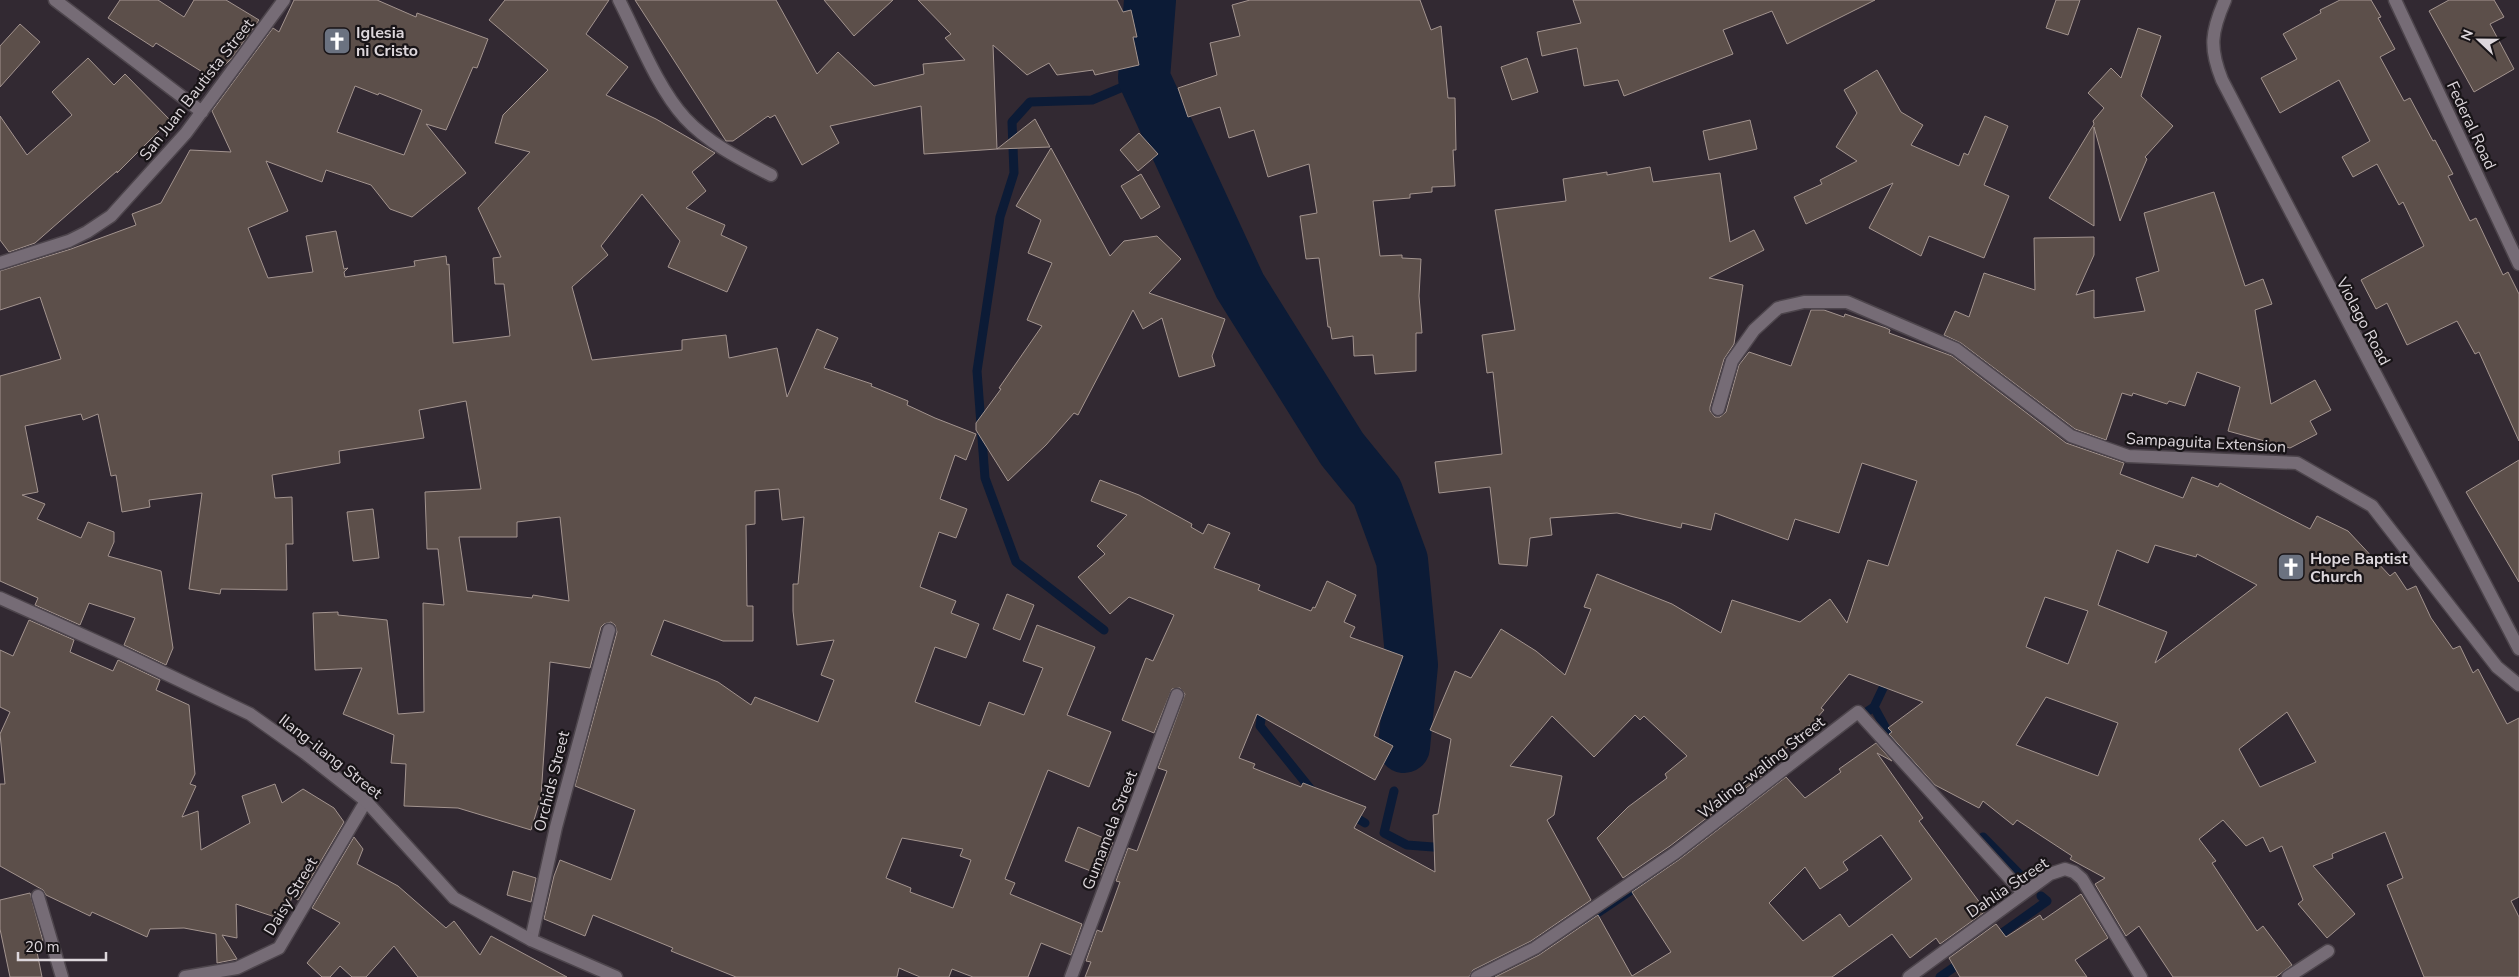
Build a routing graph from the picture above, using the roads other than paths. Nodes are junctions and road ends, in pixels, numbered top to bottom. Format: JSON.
{"nodes":[{"id":1,"x":55,"y":0,"type":"edge"},
{"id":2,"x":284,"y":0,"type":"edge"},
{"id":3,"x":619,"y":0,"type":"edge"},
{"id":4,"x":2225,"y":0,"type":"edge"},
{"id":5,"x":2395,"y":0,"type":"edge"},
{"id":6,"x":202,"y":112,"type":"junction"},
{"id":7,"x":770,"y":175,"type":"dead end"},
{"id":8,"x":0,"y":263,"type":"edge"},
{"id":9,"x":2519,"y":264,"type":"edge"},
{"id":10,"x":1718,"y":409,"type":"dead end"},
{"id":11,"x":0,"y":598,"type":"edge"},
{"id":12,"x":609,"y":630,"type":"dead end"},
{"id":13,"x":2519,"y":649,"type":"edge"},
{"id":14,"x":2519,"y":686,"type":"edge"},
{"id":15,"x":1176,"y":695,"type":"dead end"},
{"id":16,"x":366,"y":801,"type":"junction"},
{"id":17,"x":2023,"y":892,"type":"junction"},
{"id":18,"x":38,"y":896,"type":"dead end"},
{"id":19,"x":531,"y":940,"type":"junction"},
{"id":20,"x":2328,"y":951,"type":"dead end"},
{"id":21,"x":62,"y":977,"type":"edge"},
{"id":22,"x":185,"y":977,"type":"edge"},
{"id":23,"x":616,"y":977,"type":"edge"},
{"id":24,"x":1071,"y":977,"type":"edge"},
{"id":25,"x":1477,"y":977,"type":"edge"},
{"id":26,"x":1909,"y":977,"type":"edge"},
{"id":27,"x":2141,"y":977,"type":"edge"},
{"id":28,"x":2288,"y":977,"type":"edge"}],
"edges":[{"from":1,"to":6,"type":"street"},
{"from":2,"to":6,"type":"street","name":"San Juan Bautista Street"},
{"from":3,"to":7,"type":"street"},
{"from":4,"to":13,"type":"street","name":"Violago Road"},
{"from":5,"to":9,"type":"street","name":"Federal Road"},
{"from":6,"to":8,"type":"street","name":"San Juan Bautista Street"},
{"from":10,"to":14,"type":"street","name":"Sampaguita Extension"},
{"from":11,"to":16,"type":"street","name":"Ilang-ilang Street"},
{"from":12,"to":19,"type":"street","name":"Orchids Street"},
{"from":15,"to":24,"type":"street","name":"Gumamela Street"},
{"from":16,"to":19,"type":"street","name":"Ilang-ilang Street"},
{"from":16,"to":22,"type":"street","name":"Daisy Street"},
{"from":17,"to":25,"type":"street","name":"Waling-waling Street"},
{"from":17,"to":26,"type":"street","name":"Dahlia Street"},
{"from":17,"to":27,"type":"street","name":"Dahlia Street"},
{"from":18,"to":21,"type":"street"},
{"from":19,"to":23,"type":"street","name":"Ilang-ilang Street"},
{"from":20,"to":28,"type":"street"}]}
